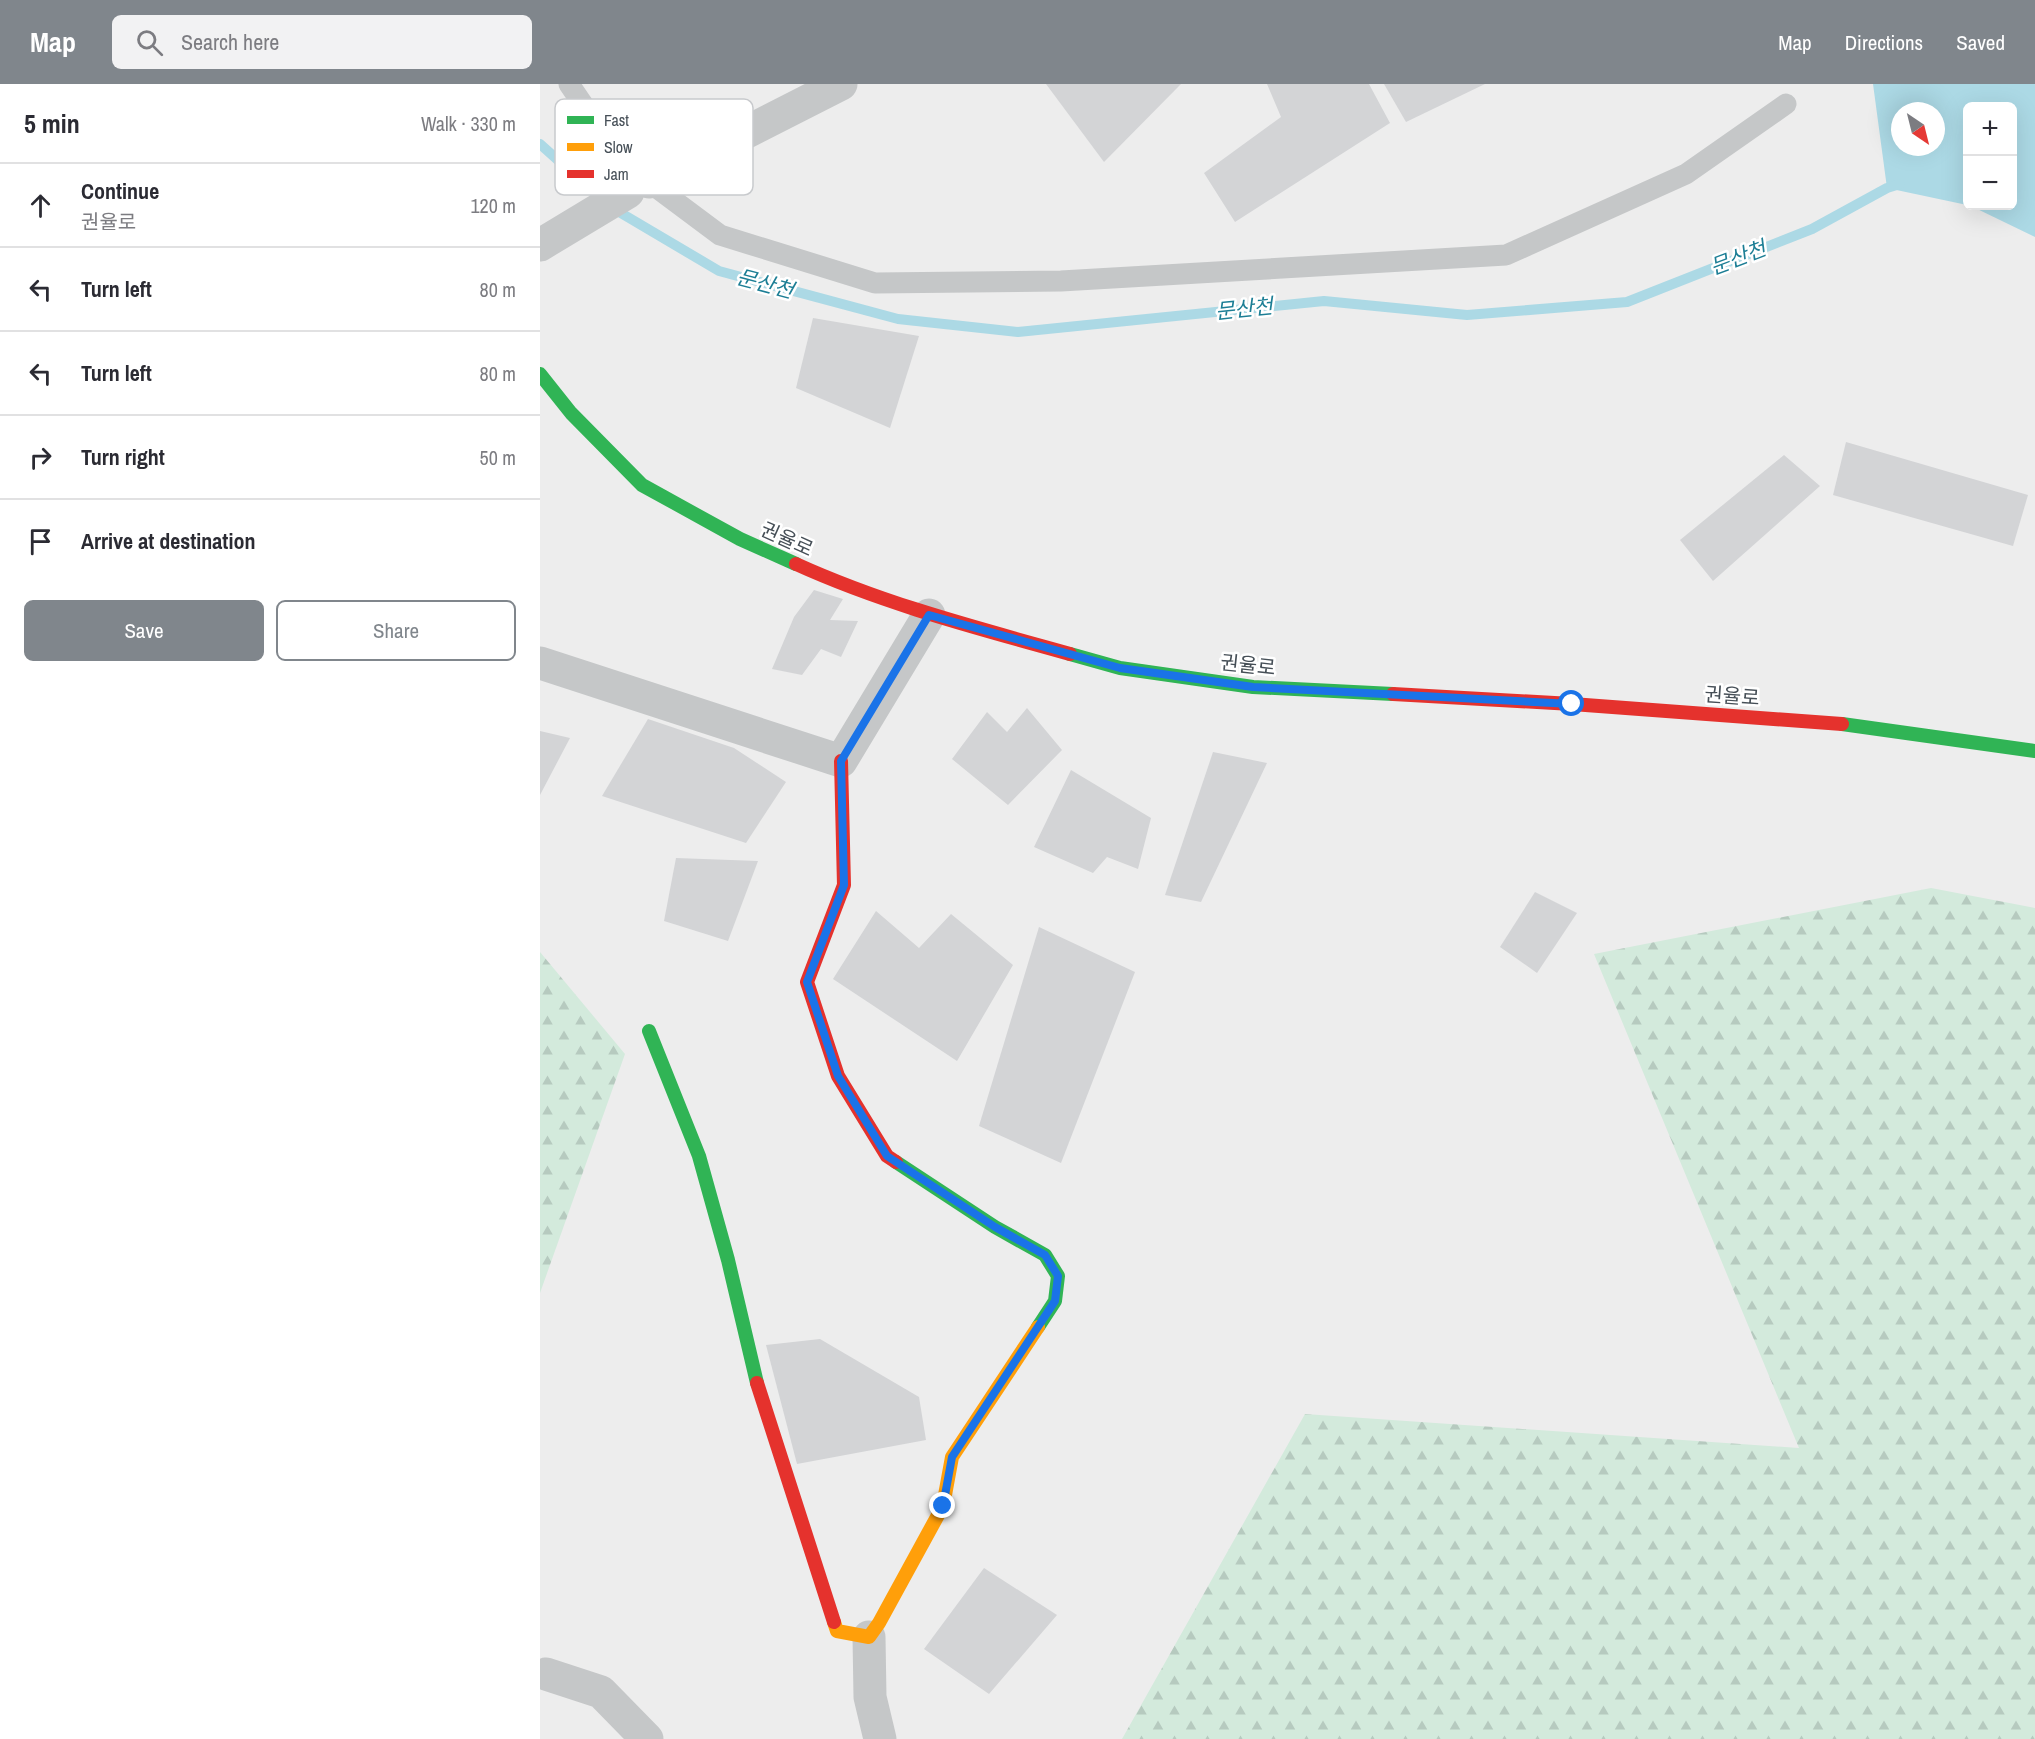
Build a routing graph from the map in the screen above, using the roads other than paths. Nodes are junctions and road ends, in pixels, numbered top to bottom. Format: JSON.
{"nodes":[{"id":1,"x":569,"y":84,"type":"edge"},
{"id":2,"x":841,"y":84,"type":"edge"},
{"id":3,"x":579,"y":99,"type":"edge"},
{"id":4,"x":1786,"y":104,"type":"dead end"},
{"id":5,"x":753,"y":129,"type":"edge"},
{"id":6,"x":624,"y":195,"type":"edge"},
{"id":7,"x":652,"y":195,"type":"edge"},
{"id":8,"x":540,"y":245,"type":"edge"},
{"id":9,"x":540,"y":374,"type":"edge"},
{"id":10,"x":929,"y":615,"type":"junction"},
{"id":11,"x":540,"y":663,"type":"edge"},
{"id":12,"x":2035,"y":751,"type":"edge"},
{"id":13,"x":841,"y":761,"type":"junction"},
{"id":14,"x":649,"y":1031,"type":"dead end"},
{"id":15,"x":869,"y":1637,"type":"junction"},
{"id":16,"x":546,"y":1674,"type":"dead end"},
{"id":17,"x":646,"y":1739,"type":"edge"},
{"id":18,"x":880,"y":1739,"type":"edge"}],
"edges":[{"from":1,"to":3,"type":"lane"},
{"from":2,"to":5,"type":"street"},
{"from":4,"to":7,"type":"lane"},
{"from":6,"to":8,"type":"street"},
{"from":9,"to":10,"type":"street","name":"권율로"},
{"from":10,"to":12,"type":"street","name":"권율로"},
{"from":10,"to":13,"type":"street"},
{"from":11,"to":13,"type":"street"},
{"from":13,"to":15,"type":"street"},
{"from":14,"to":15,"type":"street"},
{"from":15,"to":18,"type":"street"},
{"from":16,"to":17,"type":"street"}]}
